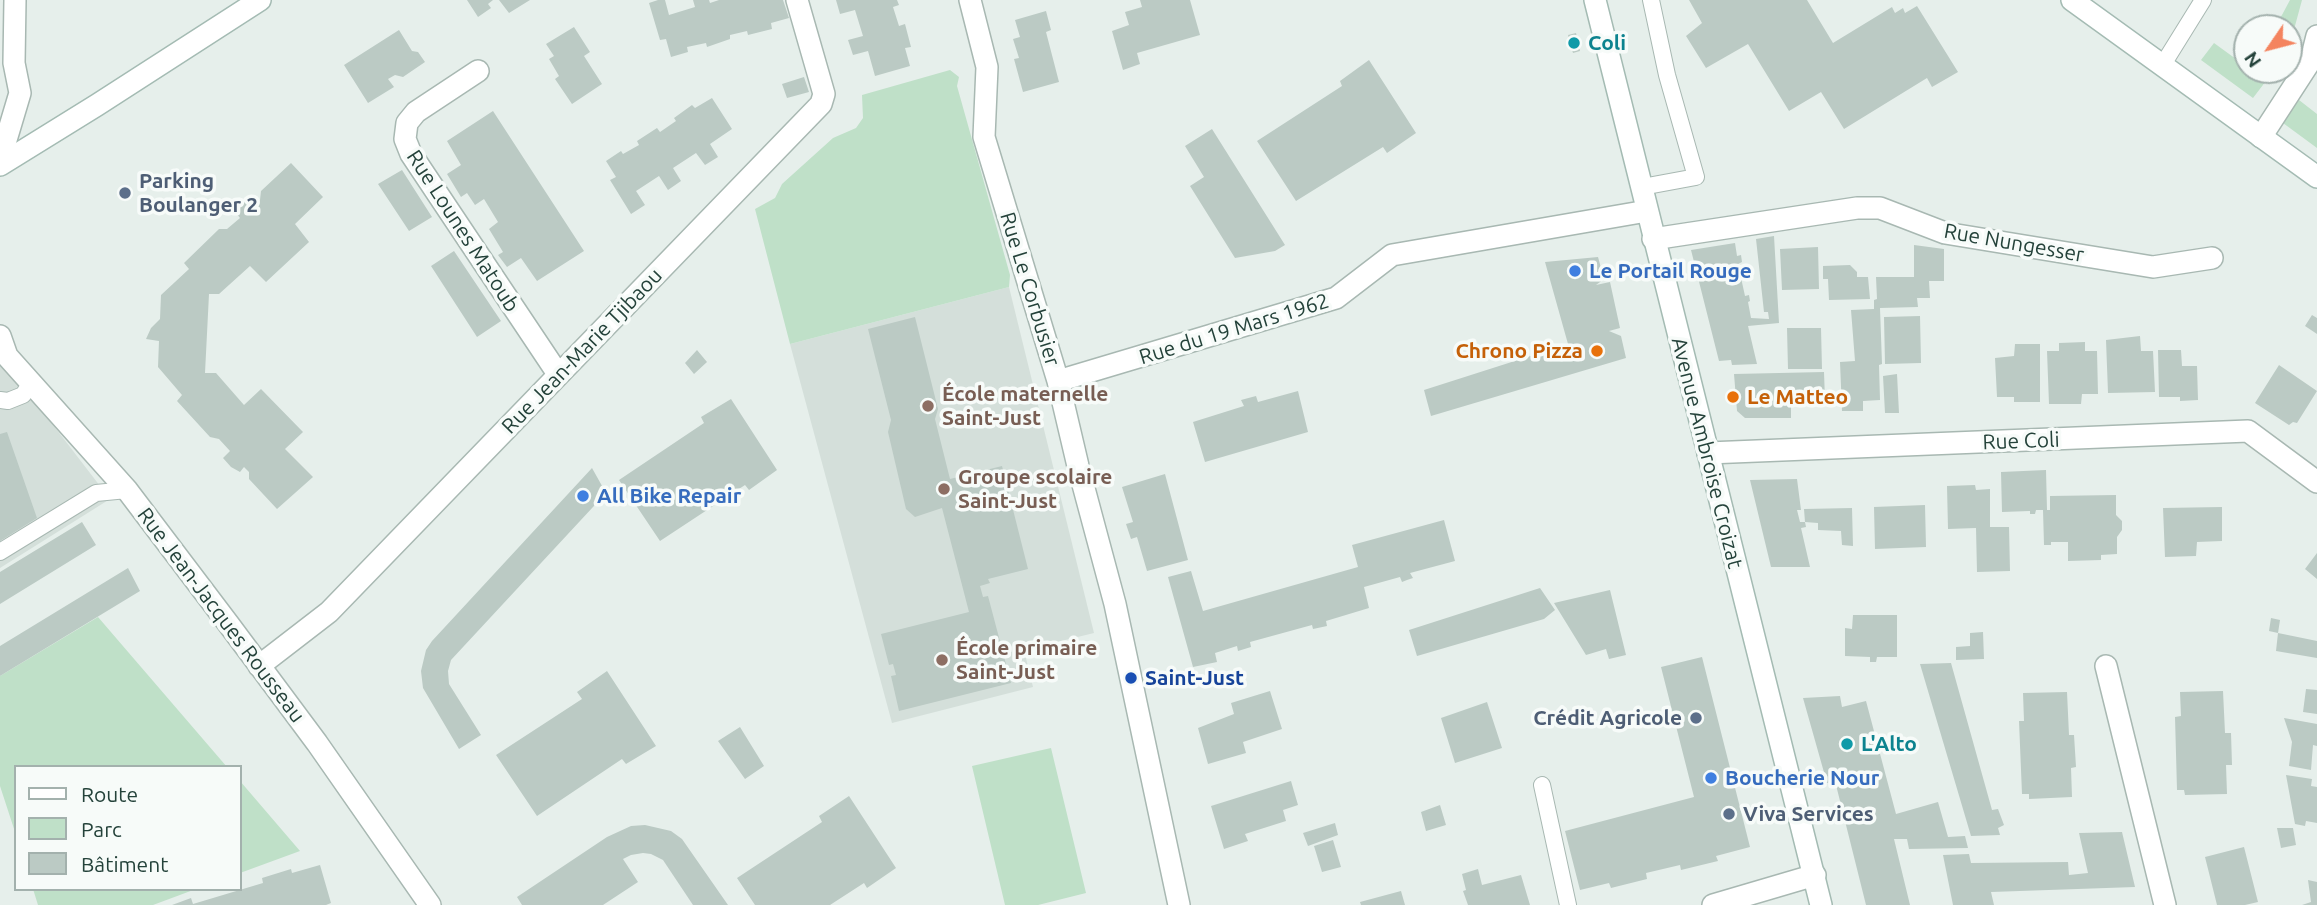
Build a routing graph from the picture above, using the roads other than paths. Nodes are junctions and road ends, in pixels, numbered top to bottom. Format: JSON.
{"nodes":[{"id":1,"x":15,"y":0,"type":"edge"},
{"id":2,"x":260,"y":0,"type":"edge"},
{"id":3,"x":797,"y":0,"type":"edge"},
{"id":4,"x":970,"y":0,"type":"edge"},
{"id":5,"x":1595,"y":0,"type":"edge"},
{"id":6,"x":1651,"y":0,"type":"edge"},
{"id":7,"x":2071,"y":0,"type":"edge"},
{"id":8,"x":2203,"y":0,"type":"edge"},
{"id":9,"x":2317,"y":36,"type":"edge"},
{"id":10,"x":2162,"y":66,"type":"junction"},
{"id":11,"x":478,"y":71,"type":"dead end"},
{"id":12,"x":2262,"y":137,"type":"junction"},
{"id":13,"x":0,"y":163,"type":"edge"},
{"id":14,"x":2317,"y":177,"type":"edge"},
{"id":15,"x":1642,"y":187,"type":"junction"},
{"id":16,"x":1647,"y":211,"type":"junction"},
{"id":17,"x":1653,"y":239,"type":"junction"},
{"id":18,"x":2212,"y":258,"type":"dead end"},
{"id":19,"x":0,"y":336,"type":"edge"},
{"id":20,"x":558,"y":374,"type":"junction"},
{"id":21,"x":1058,"y":381,"type":"junction"},
{"id":22,"x":31,"y":383,"type":"junction"},
{"id":23,"x":0,"y":400,"type":"edge"},
{"id":24,"x":1708,"y":453,"type":"junction"},
{"id":25,"x":2317,"y":482,"type":"edge"},
{"id":26,"x":127,"y":490,"type":"junction"},
{"id":27,"x":0,"y":552,"type":"edge"},
{"id":28,"x":259,"y":666,"type":"junction"},
{"id":29,"x":2106,"y":666,"type":"dead end"},
{"id":30,"x":1542,"y":785,"type":"dead end"},
{"id":31,"x":1815,"y":875,"type":"junction"},
{"id":32,"x":430,"y":905,"type":"edge"},
{"id":33,"x":1179,"y":905,"type":"edge"},
{"id":34,"x":1568,"y":905,"type":"edge"},
{"id":35,"x":1713,"y":905,"type":"edge"},
{"id":36,"x":1821,"y":905,"type":"edge"},
{"id":37,"x":2165,"y":905,"type":"edge"}],
"edges":[{"from":1,"to":13,"type":"street"},
{"from":2,"to":13,"type":"street"},
{"from":3,"to":20,"type":"street","name":"Rue Jean-Marie Tjibaou"},
{"from":4,"to":21,"type":"street","name":"Rue Le Corbusier"},
{"from":5,"to":15,"type":"street","name":"Avenue Ambroise Croizat"},
{"from":6,"to":15,"type":"lane"},
{"from":7,"to":10,"type":"street"},
{"from":8,"to":10,"type":"lane"},
{"from":9,"to":12,"type":"street"},
{"from":10,"to":12,"type":"street"},
{"from":11,"to":20,"type":"street","name":"Rue Lounes Matoub"},
{"from":12,"to":14,"type":"street"},
{"from":15,"to":16,"type":"street","name":"Avenue Ambroise Croizat"},
{"from":16,"to":17,"type":"street","name":"Avenue Ambroise Croizat"},
{"from":16,"to":21,"type":"street","name":"Rue du 19 Mars 1962"},
{"from":17,"to":18,"type":"street","name":"Rue Nungesser"},
{"from":17,"to":24,"type":"street","name":"Avenue Ambroise Croizat"},
{"from":19,"to":22,"type":"street","name":"Rue Jean-Jacques Rousseau"},
{"from":20,"to":28,"type":"street","name":"Rue Jean-Marie Tjibaou"},
{"from":21,"to":33,"type":"street","name":"Rue Le Corbusier"},
{"from":22,"to":23,"type":"lane"},
{"from":22,"to":26,"type":"street","name":"Rue Jean-Jacques Rousseau"},
{"from":24,"to":25,"type":"street","name":"Rue Coli"},
{"from":24,"to":31,"type":"street","name":"Avenue Ambroise Croizat"},
{"from":26,"to":27,"type":"lane"},
{"from":26,"to":28,"type":"street","name":"Rue Jean-Jacques Rousseau"},
{"from":28,"to":32,"type":"street","name":"Rue Jean-Jacques Rousseau"},
{"from":29,"to":37,"type":"street"},
{"from":30,"to":34,"type":"lane"},
{"from":31,"to":35,"type":"street"},
{"from":31,"to":36,"type":"street","name":"Avenue Ambroise Croizat"}]}
